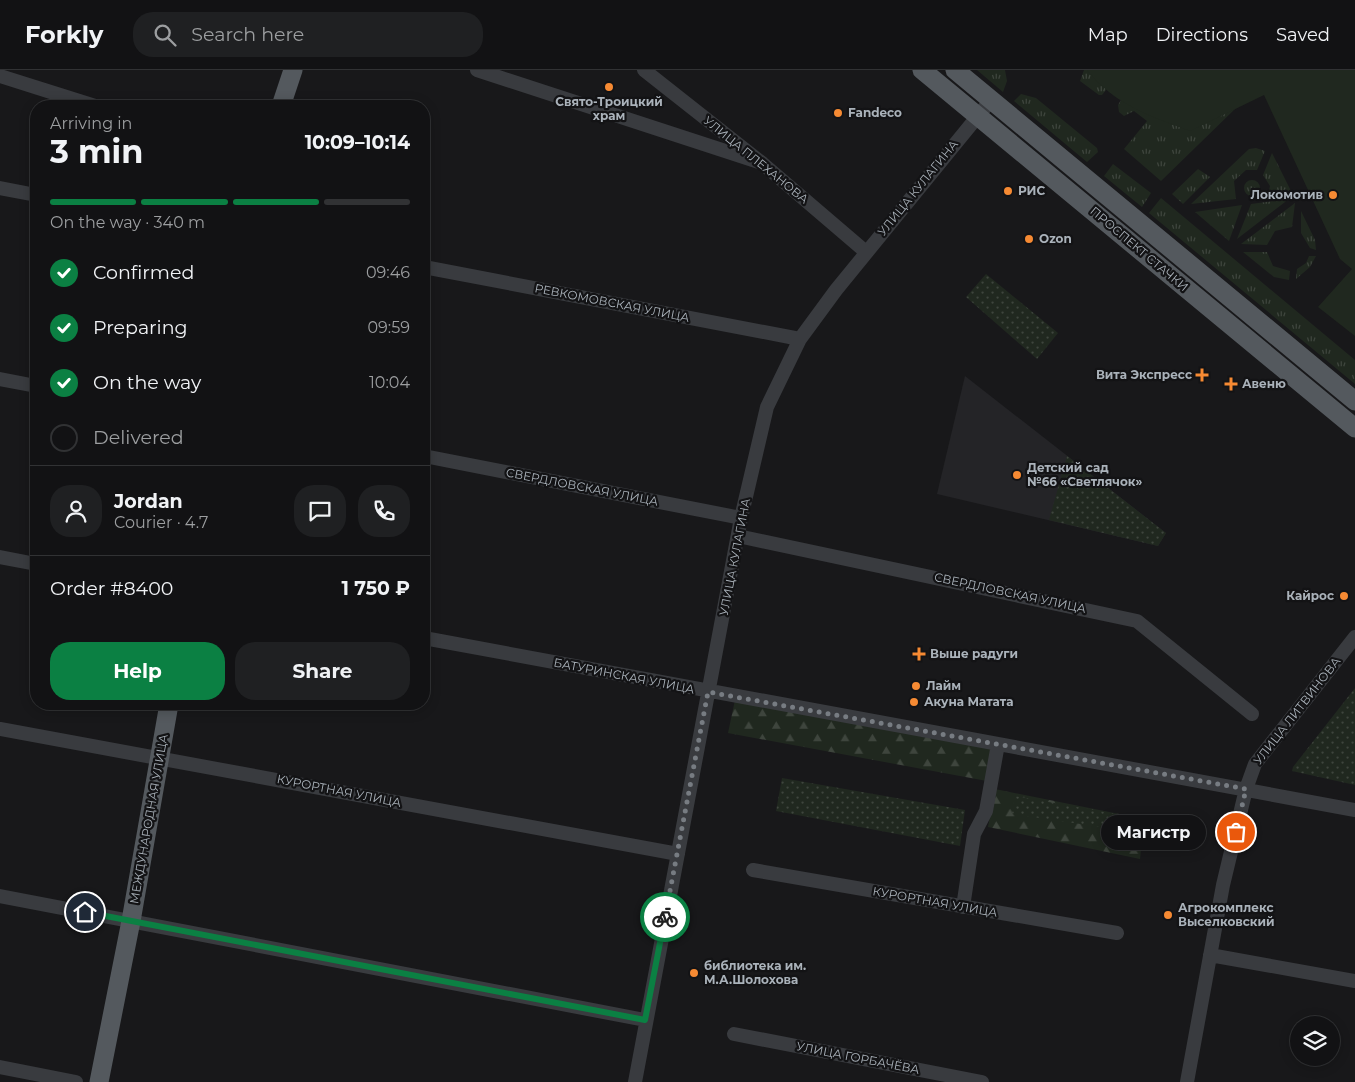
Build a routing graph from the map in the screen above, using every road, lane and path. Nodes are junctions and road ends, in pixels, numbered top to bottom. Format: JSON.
{"nodes":[{"id":1,"x":293,"y":70,"type":"edge"},
{"id":2,"x":477,"y":70,"type":"edge"},
{"id":3,"x":644,"y":70,"type":"edge"},
{"id":4,"x":922,"y":70,"type":"edge"},
{"id":5,"x":956,"y":70,"type":"edge"},
{"id":6,"x":0,"y":76,"type":"edge"},
{"id":7,"x":75,"y":100,"type":"edge"},
{"id":8,"x":283,"y":100,"type":"edge"},
{"id":9,"x":991,"y":100,"type":"junction"},
{"id":10,"x":978,"y":116,"type":"junction"},
{"id":11,"x":762,"y":163,"type":"junction"},
{"id":12,"x":0,"y":188,"type":"edge"},
{"id":13,"x":30,"y":193,"type":"edge"},
{"id":14,"x":866,"y":252,"type":"junction"},
{"id":15,"x":430,"y":268,"type":"edge"},
{"id":16,"x":800,"y":339,"type":"junction"},
{"id":17,"x":0,"y":380,"type":"edge"},
{"id":18,"x":30,"y":385,"type":"edge"},
{"id":19,"x":1355,"y":401,"type":"edge"},
{"id":20,"x":1355,"y":428,"type":"edge"},
{"id":21,"x":430,"y":457,"type":"edge"},
{"id":22,"x":741,"y":518,"type":"junction"},
{"id":23,"x":738,"y":536,"type":"junction"},
{"id":24,"x":0,"y":557,"type":"edge"},
{"id":25,"x":30,"y":563,"type":"edge"},
{"id":26,"x":1355,"y":637,"type":"edge"},
{"id":27,"x":430,"y":639,"type":"edge"},
{"id":28,"x":708,"y":692,"type":"junction"},
{"id":29,"x":168,"y":710,"type":"edge"},
{"id":30,"x":1252,"y":714,"type":"dead end"},
{"id":31,"x":0,"y":729,"type":"edge"},
{"id":32,"x":998,"y":744,"type":"junction"},
{"id":33,"x":159,"y":757,"type":"junction"},
{"id":34,"x":1246,"y":789,"type":"junction"},
{"id":35,"x":1355,"y":810,"type":"edge"},
{"id":36,"x":678,"y":854,"type":"junction"},
{"id":37,"x":752,"y":870,"type":"dead end"},
{"id":38,"x":0,"y":896,"type":"edge"},
{"id":39,"x":963,"y":907,"type":"junction"},
{"id":40,"x":131,"y":921,"type":"junction"},
{"id":41,"x":1117,"y":933,"type":"dead end"},
{"id":42,"x":1210,"y":955,"type":"junction"},
{"id":43,"x":1355,"y":981,"type":"edge"},
{"id":44,"x":645,"y":1020,"type":"junction"},
{"id":45,"x":734,"y":1034,"type":"dead end"},
{"id":46,"x":0,"y":1067,"type":"edge"},
{"id":47,"x":76,"y":1082,"type":"edge"},
{"id":48,"x":99,"y":1082,"type":"edge"},
{"id":49,"x":635,"y":1082,"type":"edge"},
{"id":50,"x":982,"y":1082,"type":"edge"},
{"id":51,"x":1186,"y":1082,"type":"edge"}],
"edges":[{"from":1,"to":8,"type":"main road"},
{"from":2,"to":11,"type":"street"},
{"from":3,"to":11,"type":"street","name":"УЛИЦА ПЛЕХАНОВА"},
{"from":4,"to":10,"type":"main road","name":"ПРОСПЕКТ СТАЧКИ"},
{"from":5,"to":9,"type":"main road","name":"ПРОСПЕКТ СТАЧКИ"},
{"from":6,"to":7,"type":"street"},
{"from":9,"to":10,"type":"street","name":"УЛИЦА КУЛАГИНА"},
{"from":9,"to":19,"type":"main road","name":"ПРОСПЕКТ СТАЧКИ"},
{"from":10,"to":14,"type":"street","name":"УЛИЦА КУЛАГИНА"},
{"from":10,"to":20,"type":"main road","name":"ПРОСПЕКТ СТАЧКИ"},
{"from":11,"to":14,"type":"street","name":"УЛИЦА ПЛЕХАНОВА"},
{"from":12,"to":13,"type":"street"},
{"from":14,"to":16,"type":"street","name":"УЛИЦА КУЛАГИНА"},
{"from":15,"to":16,"type":"street","name":"РЕВКОМОВСКАЯ УЛИЦА"},
{"from":16,"to":22,"type":"street","name":"УЛИЦА КУЛАГИНА"},
{"from":17,"to":18,"type":"street"},
{"from":21,"to":22,"type":"street","name":"СВЕРДЛОВСКАЯ УЛИЦА"},
{"from":22,"to":23,"type":"street","name":"УЛИЦА КУЛАГИНА"},
{"from":23,"to":28,"type":"street","name":"УЛИЦА КУЛАГИНА"},
{"from":23,"to":30,"type":"street","name":"СВЕРДЛОВСКАЯ УЛИЦА"},
{"from":24,"to":25,"type":"street"},
{"from":26,"to":34,"type":"street","name":"УЛИЦА ЛИТВИНОВА"},
{"from":27,"to":28,"type":"street","name":"БАТУРИНСКАЯ УЛИЦА"},
{"from":28,"to":32,"type":"street","name":"БАТУРИНСКАЯ УЛИЦА"},
{"from":28,"to":36,"type":"street","name":"УЛИЦА КУЛАГИНА"},
{"from":29,"to":33,"type":"main road","name":"МЕЖДУНАРОДНАЯ УЛИЦА"},
{"from":31,"to":33,"type":"street","name":"КУРОРТНАЯ УЛИЦА"},
{"from":32,"to":34,"type":"street","name":"БАТУРИНСКАЯ УЛИЦА"},
{"from":32,"to":39,"type":"street"},
{"from":33,"to":36,"type":"street","name":"КУРОРТНАЯ УЛИЦА"},
{"from":33,"to":40,"type":"main road","name":"МЕЖДУНАРОДНАЯ УЛИЦА"},
{"from":34,"to":35,"type":"street","name":"БАТУРИНСКАЯ УЛИЦА"},
{"from":34,"to":42,"type":"street","name":"УЛИЦА ЛИТВИНОВА"},
{"from":36,"to":44,"type":"street","name":"УЛИЦА КУЛАГИНА"},
{"from":37,"to":39,"type":"street","name":"КУРОРТНАЯ УЛИЦА"},
{"from":38,"to":40,"type":"street"},
{"from":39,"to":41,"type":"street","name":"КУРОРТНАЯ УЛИЦА"},
{"from":40,"to":44,"type":"street"},
{"from":40,"to":48,"type":"main road","name":"МЕЖДУНАРОДНАЯ УЛИЦА"},
{"from":42,"to":43,"type":"street"},
{"from":42,"to":51,"type":"street","name":"УЛИЦА ЛИТВИНОВА"},
{"from":44,"to":49,"type":"street","name":"УЛИЦА КУЛАГИНА"},
{"from":45,"to":50,"type":"street","name":"УЛИЦА ГОРБАЧЁВА"},
{"from":46,"to":47,"type":"street"}]}
